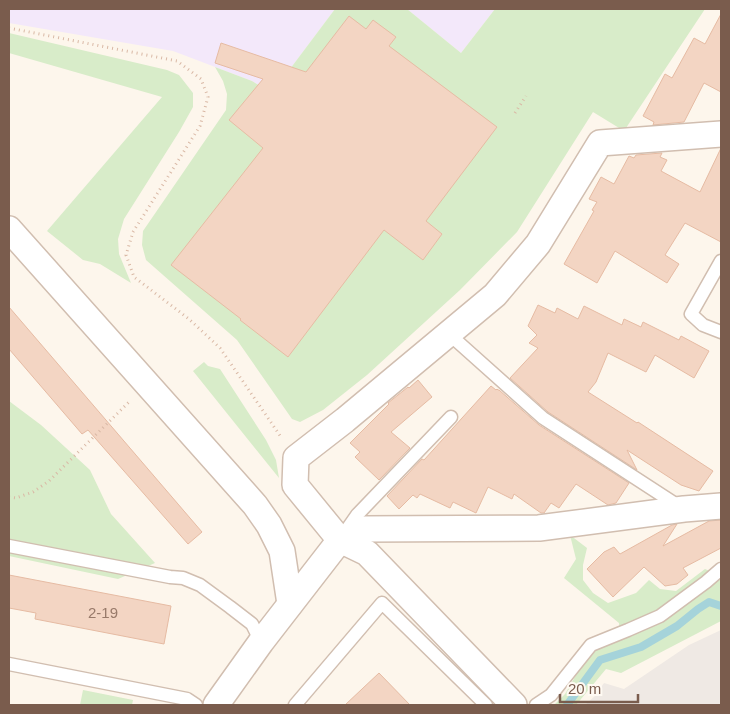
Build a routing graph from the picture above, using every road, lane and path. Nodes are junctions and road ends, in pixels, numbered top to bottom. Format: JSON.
{"nodes":[{"id":1,"x":9,"y":28,"type":"edge"},
{"id":2,"x":526,"y":96,"type":"dead end"},
{"id":3,"x":515,"y":113,"type":"dead end"},
{"id":4,"x":721,"y":134,"type":"edge"},
{"id":5,"x":9,"y":229,"type":"edge"},
{"id":6,"x":721,"y":261,"type":"edge"},
{"id":7,"x":721,"y":332,"type":"edge"},
{"id":8,"x":448,"y":334,"type":"junction"},
{"id":9,"x":148,"y":384,"type":"junction"},
{"id":10,"x":451,"y":417,"type":"dead end"},
{"id":11,"x":296,"y":458,"type":"junction"},
{"id":12,"x":9,"y":497,"type":"edge"},
{"id":13,"x":721,"y":506,"type":"edge"},
{"id":14,"x":684,"y":509,"type":"junction"},
{"id":15,"x":340,"y":540,"type":"junction"},
{"id":16,"x":9,"y":546,"type":"edge"},
{"id":17,"x":721,"y":568,"type":"edge"},
{"id":18,"x":290,"y":604,"type":"junction"},
{"id":19,"x":260,"y":642,"type":"junction"},
{"id":20,"x":9,"y":664,"type":"edge"},
{"id":21,"x":196,"y":705,"type":"edge"},
{"id":22,"x":216,"y":705,"type":"edge"},
{"id":23,"x":295,"y":705,"type":"edge"},
{"id":24,"x":486,"y":705,"type":"edge"},
{"id":25,"x":514,"y":705,"type":"edge"},
{"id":26,"x":536,"y":705,"type":"edge"}],
"edges":[{"from":1,"to":11,"type":"path"},
{"from":2,"to":3,"type":"path"},
{"from":4,"to":8,"type":"street"},
{"from":5,"to":9,"type":"street"},
{"from":6,"to":7,"type":"lane"},
{"from":8,"to":11,"type":"street"},
{"from":8,"to":14,"type":"lane"},
{"from":9,"to":12,"type":"path"},
{"from":9,"to":18,"type":"street"},
{"from":10,"to":15,"type":"lane"},
{"from":11,"to":15,"type":"street"},
{"from":13,"to":14,"type":"street"},
{"from":14,"to":15,"type":"street"},
{"from":15,"to":18,"type":"street"},
{"from":15,"to":25,"type":"street"},
{"from":16,"to":19,"type":"lane"},
{"from":17,"to":26,"type":"lane"},
{"from":18,"to":19,"type":"street"},
{"from":19,"to":22,"type":"street"},
{"from":20,"to":21,"type":"lane"},
{"from":23,"to":24,"type":"lane"}]}
